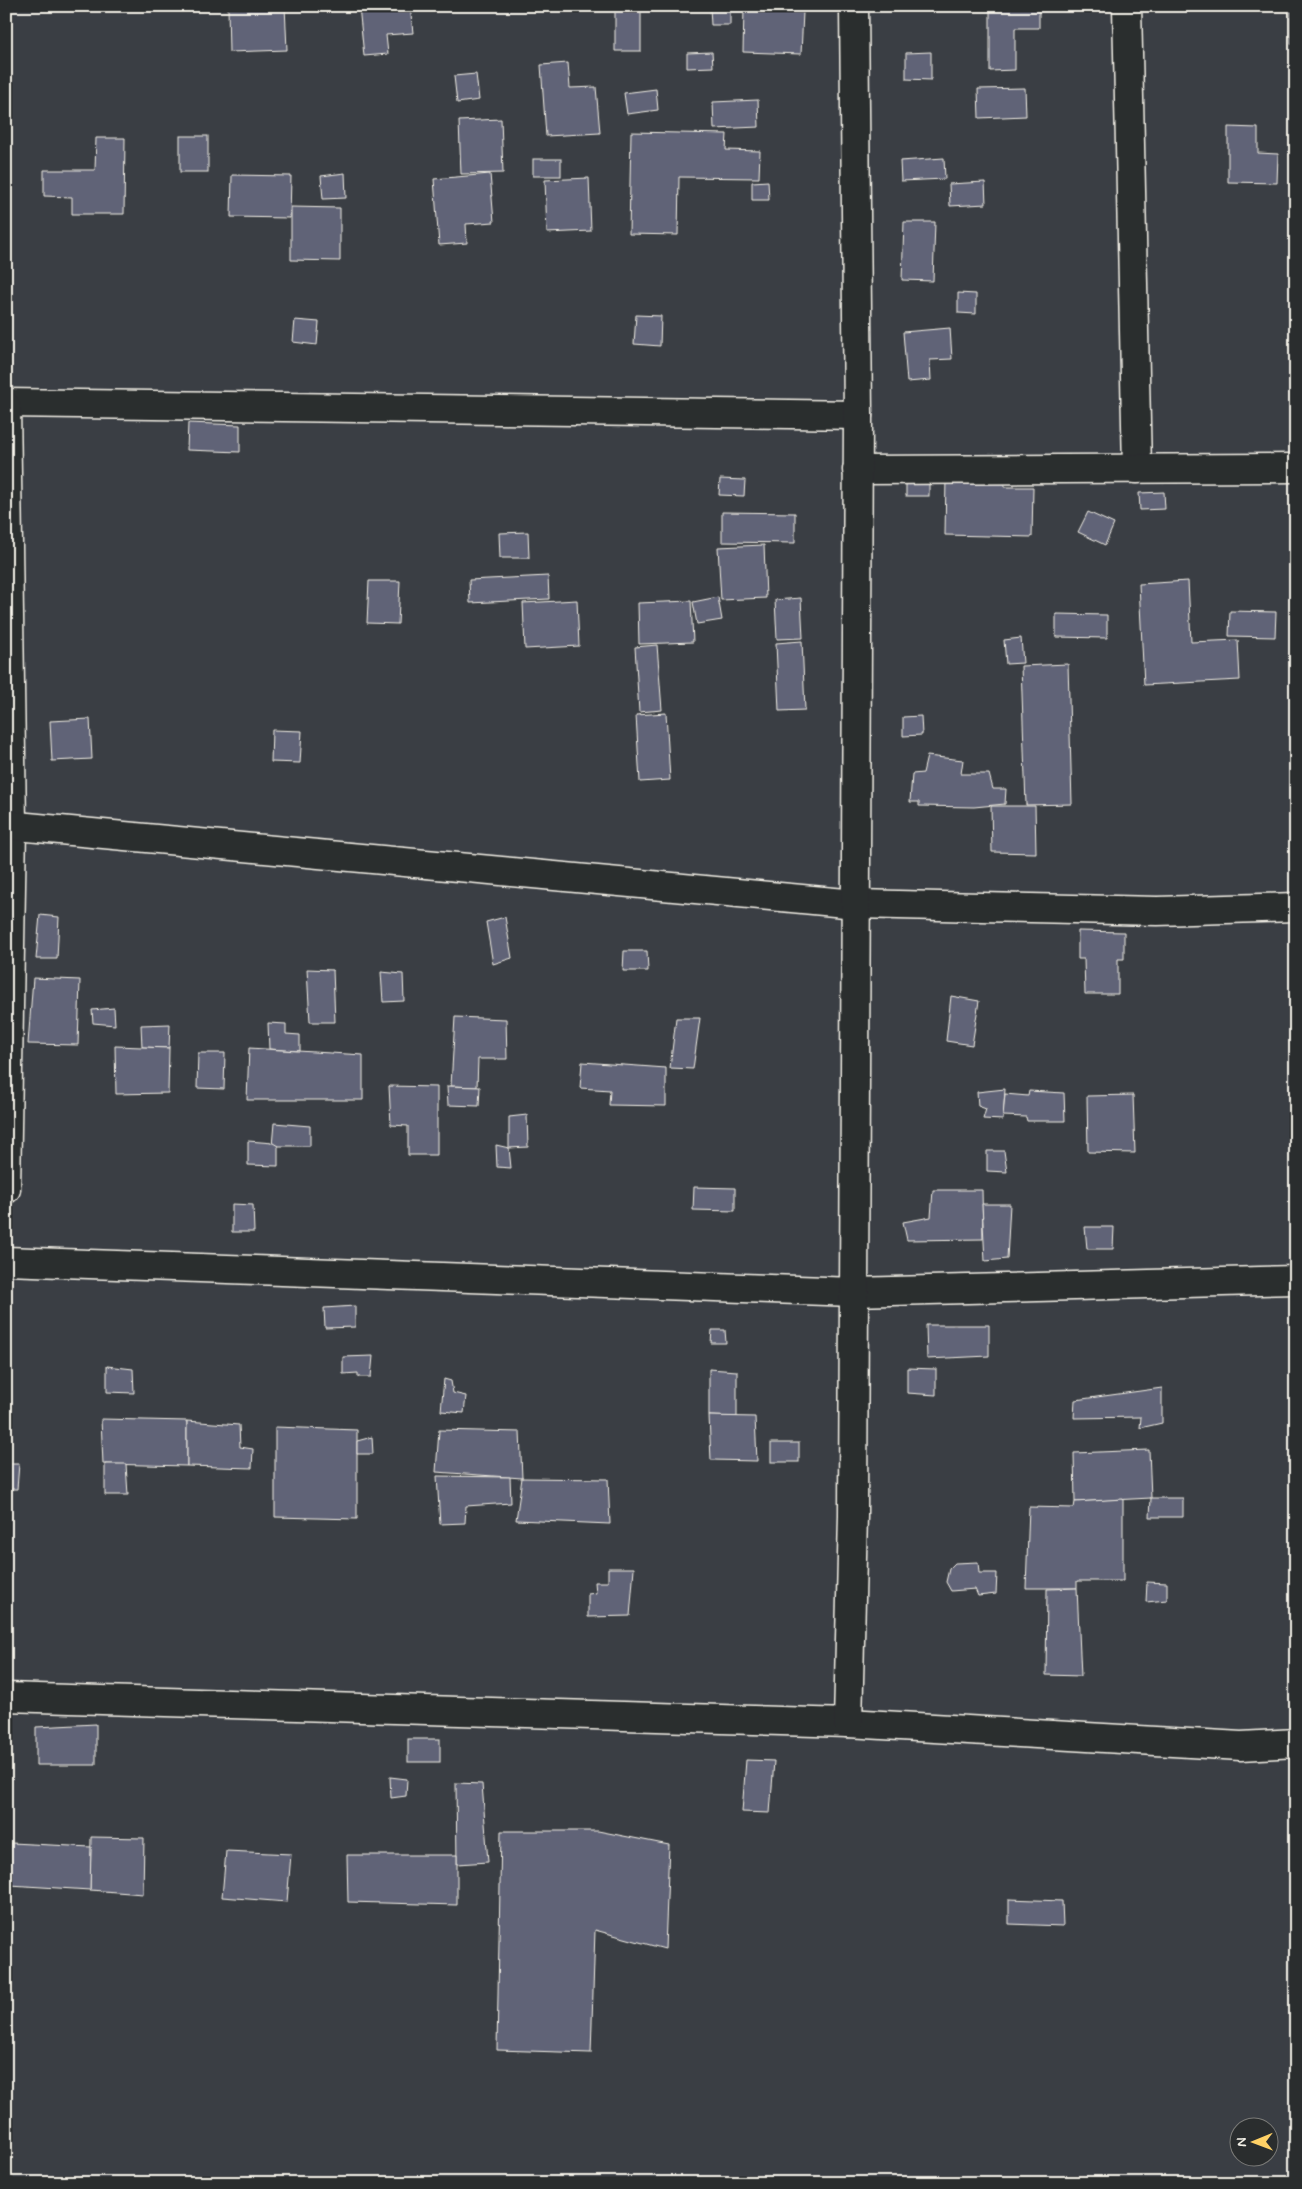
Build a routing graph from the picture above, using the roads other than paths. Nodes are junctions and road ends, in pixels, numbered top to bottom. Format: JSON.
{"nodes":[{"id":1,"x":854,"y":6,"type":"edge"},
{"id":2,"x":1127,"y":6,"type":"edge"},
{"id":3,"x":6,"y":405,"type":"edge"},
{"id":4,"x":858,"y":415,"type":"junction"},
{"id":5,"x":1296,"y":468,"type":"edge"},
{"id":6,"x":1137,"y":469,"type":"junction"},
{"id":7,"x":857,"y":470,"type":"junction"},
{"id":8,"x":9,"y":825,"type":"edge"},
{"id":9,"x":856,"y":904,"type":"junction"},
{"id":10,"x":1296,"y":907,"type":"edge"},
{"id":11,"x":6,"y":1189,"type":"edge"},
{"id":12,"x":6,"y":1261,"type":"edge"},
{"id":13,"x":1296,"y":1280,"type":"edge"},
{"id":14,"x":854,"y":1292,"type":"junction"},
{"id":15,"x":6,"y":1698,"type":"edge"},
{"id":16,"x":848,"y":1723,"type":"junction"},
{"id":17,"x":1296,"y":1743,"type":"edge"}],
"edges":[{"from":1,"to":4,"type":"street"},
{"from":2,"to":6,"type":"street"},
{"from":3,"to":4,"type":"street"},
{"from":3,"to":8,"type":"street"},
{"from":4,"to":7,"type":"street"},
{"from":5,"to":6,"type":"street"},
{"from":6,"to":7,"type":"street"},
{"from":7,"to":9,"type":"street"},
{"from":8,"to":9,"type":"street"},
{"from":8,"to":11,"type":"street"},
{"from":9,"to":10,"type":"street"},
{"from":9,"to":14,"type":"street"},
{"from":12,"to":14,"type":"street"},
{"from":13,"to":14,"type":"street"},
{"from":14,"to":16,"type":"street"},
{"from":15,"to":16,"type":"street"},
{"from":16,"to":17,"type":"street"}]}
